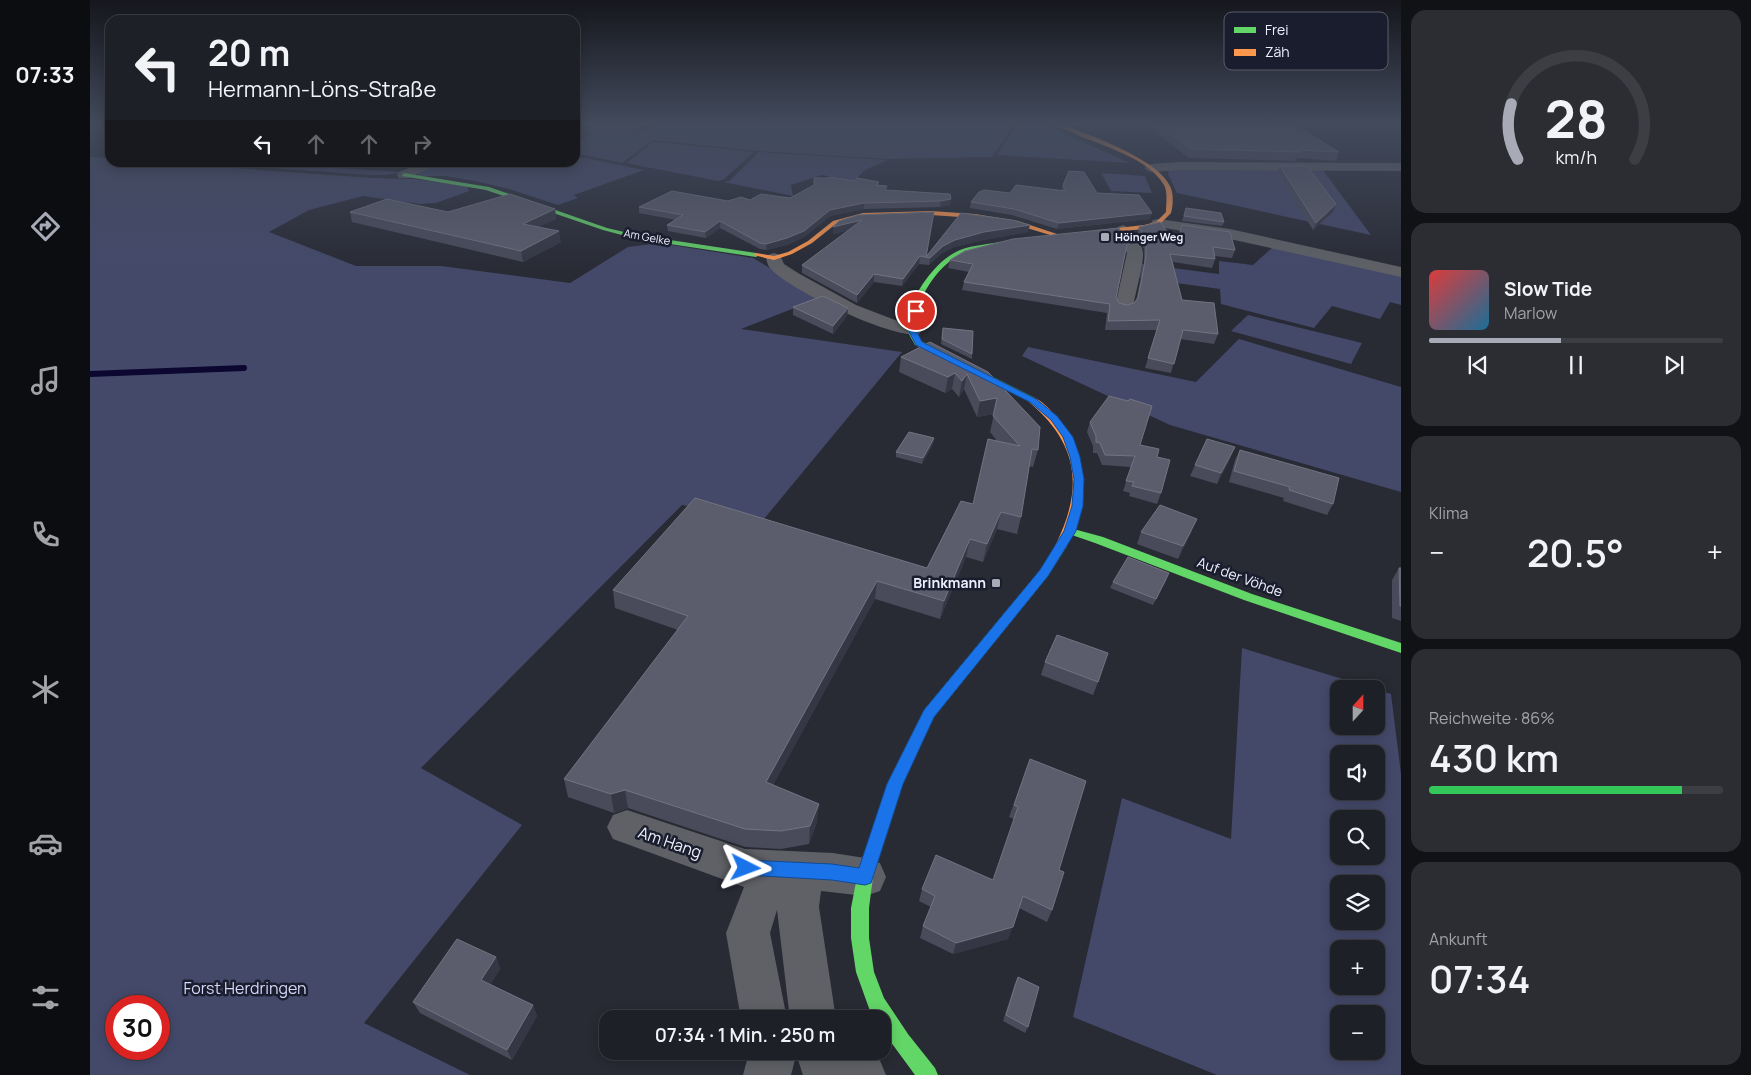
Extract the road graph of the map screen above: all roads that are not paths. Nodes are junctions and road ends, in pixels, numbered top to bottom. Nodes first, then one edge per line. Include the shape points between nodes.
1 (1159, 174) edge
2 (404, 175) edge
3 (1158, 223) junction
4 (1123, 230) junction
5 (1060, 236) junction
6 (1032, 239) edge
7 (1014, 242) edge
8 (774, 258) junction
9 (1401, 272) edge
10 (1124, 308) edge
11 (912, 330) junction
12 (1070, 531) junction
13 (1401, 648) edge
14 (627, 827) dead end
15 (802, 870) junction
16 (865, 877) junction
17 (817, 1009) edge
18 (762, 1010) edge
19 (771, 1060) edge
20 (822, 1060) edge
21 (854, 1060) edge
22 (767, 1075) edge
23 (827, 1075) edge
24 (862, 1075) edge
25 (928, 1075) edge

1 - 3 street via 1168,185 1169,212
2 - 8 street, Am Gelke via 487,188 606,229 637,236
3 - 4 street
3 - 9 street via 1230,234
4 - 5 street
4 - 10 street via 1135,253
5 - 6 street
5 - 8 street via 990,217 912,213 860,216 836,221 814,240
7 - 11 street via 956,254 943,262 928,282
8 - 11 street via 777,266 792,277 850,309
11 - 12 street via 918,343 1033,400 1054,418 1068,437 1079,479 1077,506
12 - 13 street, Auf der Vöhde via 1248,597
12 - 16 street via 1044,573 929,714 895,784
14 - 15 street, Am Hang via 746,868
15 - 16 street, Am Hang
15 - 17 street via 798,907
15 - 18 street via 762,894 748,933
16 - 25 street via 860,908 865,972 877,1004
19 - 22 street
20 - 23 street
21 - 24 street

